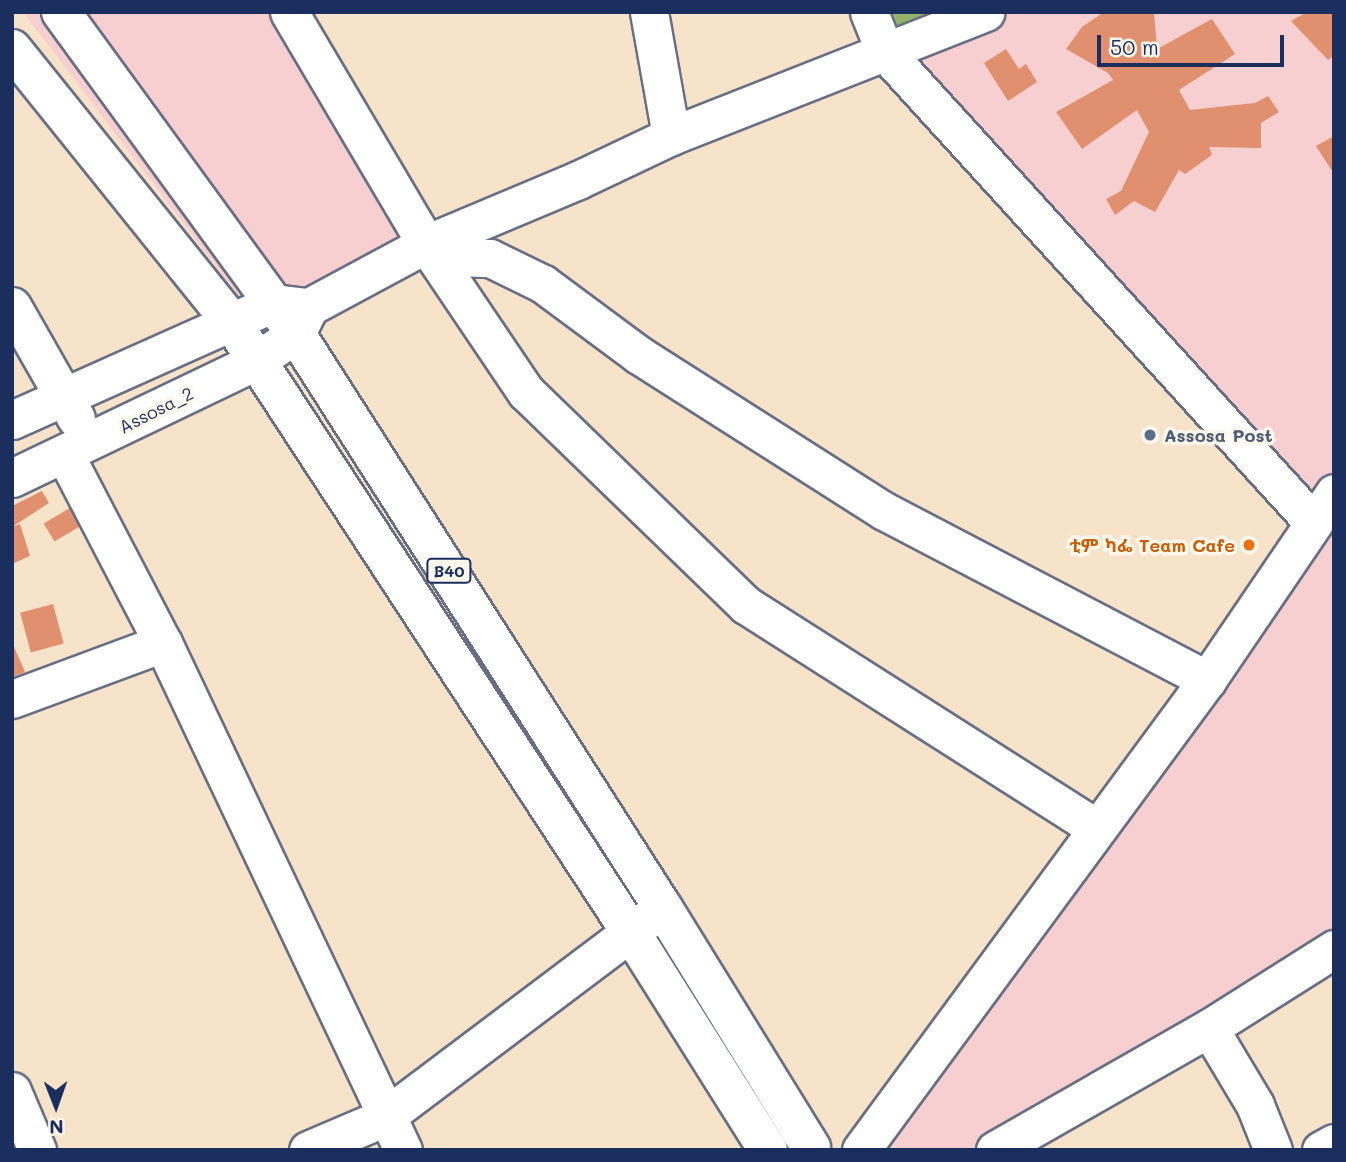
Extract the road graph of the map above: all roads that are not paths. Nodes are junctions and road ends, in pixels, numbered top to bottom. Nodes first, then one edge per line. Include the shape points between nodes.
1 (289, 12) edge
2 (649, 12) edge
3 (869, 12) edge
4 (985, 12) edge
5 (70, 14) edge
6 (12, 49) edge
7 (885, 52) junction
8 (671, 136) junction
9 (434, 255) junction
10 (12, 306) edge
11 (293, 315) junction
12 (233, 324) junction
13 (256, 361) junction
14 (65, 397) junction
15 (12, 420) edge
16 (78, 449) junction
17 (12, 478) edge
18 (1323, 507) edge
19 (163, 643) junction
20 (1207, 680) junction
21 (12, 699) edge
22 (1097, 829) junction
23 (663, 908) junction
24 (630, 930) junction
25 (1334, 949) edge
26 (1209, 1028) junction
27 (12, 1091) edge
28 (385, 1117) junction
29 (1051, 1135) edge
30 (1334, 1143) edge
31 (809, 1149) edge
32 (37, 1150) edge
33 (308, 1150) edge
34 (402, 1150) edge
35 (768, 1150) edge
36 (861, 1150) edge
37 (995, 1150) edge
38 (1273, 1150) edge
39 (1321, 1150) edge

1 - 9 street
2 - 8 street
3 - 7 street
4 - 7 street
5 - 11 highway, B40
6 - 12 highway, B40
7 - 8 street
7 - 18 street
8 - 9 street
9 - 11 street
9 - 20 street via 490,258 543,284 639,355 884,511
9 - 22 street via 526,392 746,605
10 - 14 street
11 - 12 street
11 - 13 street, Assosa_2
11 - 23 highway, B40
12 - 13 highway, B40
12 - 14 street
13 - 16 street, Assosa_2
13 - 24 highway, B40
14 - 15 street
14 - 16 street
16 - 17 street, Assosa_2
16 - 19 street
18 - 20 street
19 - 21 street
19 - 28 street
20 - 22 street
22 - 36 street
23 - 24 street
23 - 31 highway, B40
24 - 28 street
24 - 35 highway, B40
25 - 26 street
26 - 29 street
26 - 38 street via 1255,1105
27 - 32 street
28 - 33 street
28 - 34 street
29 - 37 street
30 - 39 street

